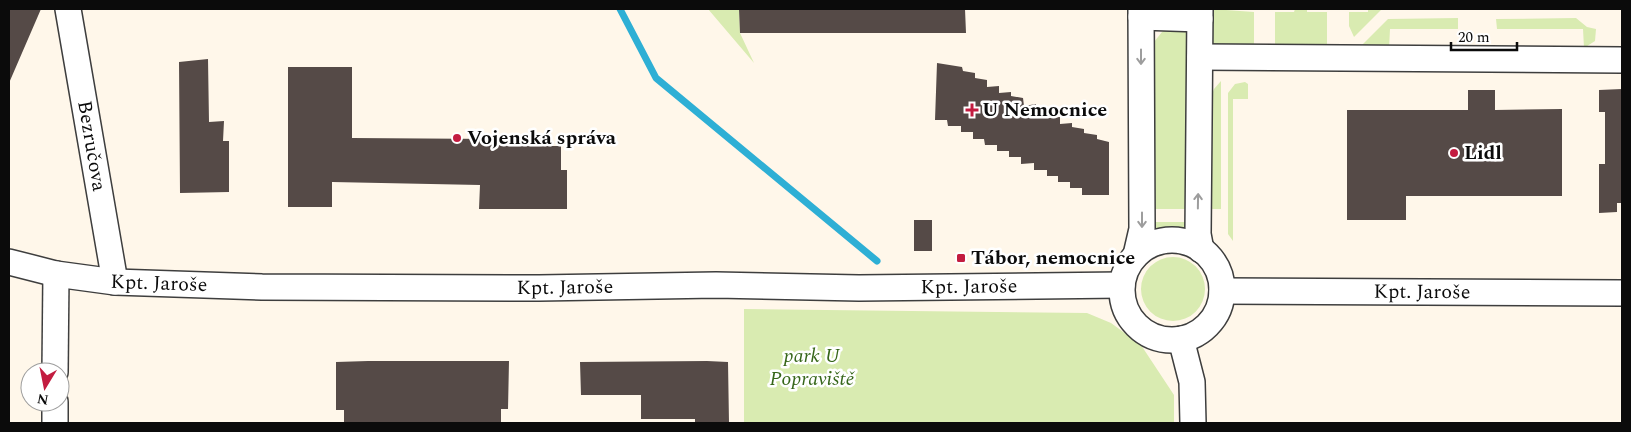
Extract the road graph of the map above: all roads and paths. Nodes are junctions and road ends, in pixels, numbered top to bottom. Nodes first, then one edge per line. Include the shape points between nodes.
1 (68, 9) edge
2 (1141, 13) edge
3 (1200, 14) edge
4 (1200, 57) junction
5 (1622, 60) edge
6 (1201, 250) junction
7 (1136, 255) junction
8 (9, 262) edge
9 (56, 274) junction
10 (115, 282) junction
11 (1122, 285) junction
12 (1222, 291) junction
13 (1622, 293) edge
14 (1181, 339) junction
15 (55, 362) edge
16 (1193, 423) edge

1 - 10 street, Bezručova
2 - 3 street
2 -> 7 street via 1142,229
3 - 4 street
4 - 5 street
6 -> 4 street via 1198,234
6 - 7 street via 1175,240 1161,241
6 - 12 street via 1212,261
7 - 11 street via 1124,274
8 - 9 street, Kpt. Jaroše
9 - 10 street, Kpt. Jaroše
9 - 15 street
10 - 11 street, Kpt. Jaroše via 262,287 548,288
11 - 14 street via 1128,315 1138,327 1151,336
12 - 13 street, Kpt. Jaroše
12 - 14 street via 1219,308 1210,322 1197,333
14 - 16 street via 1192,382

